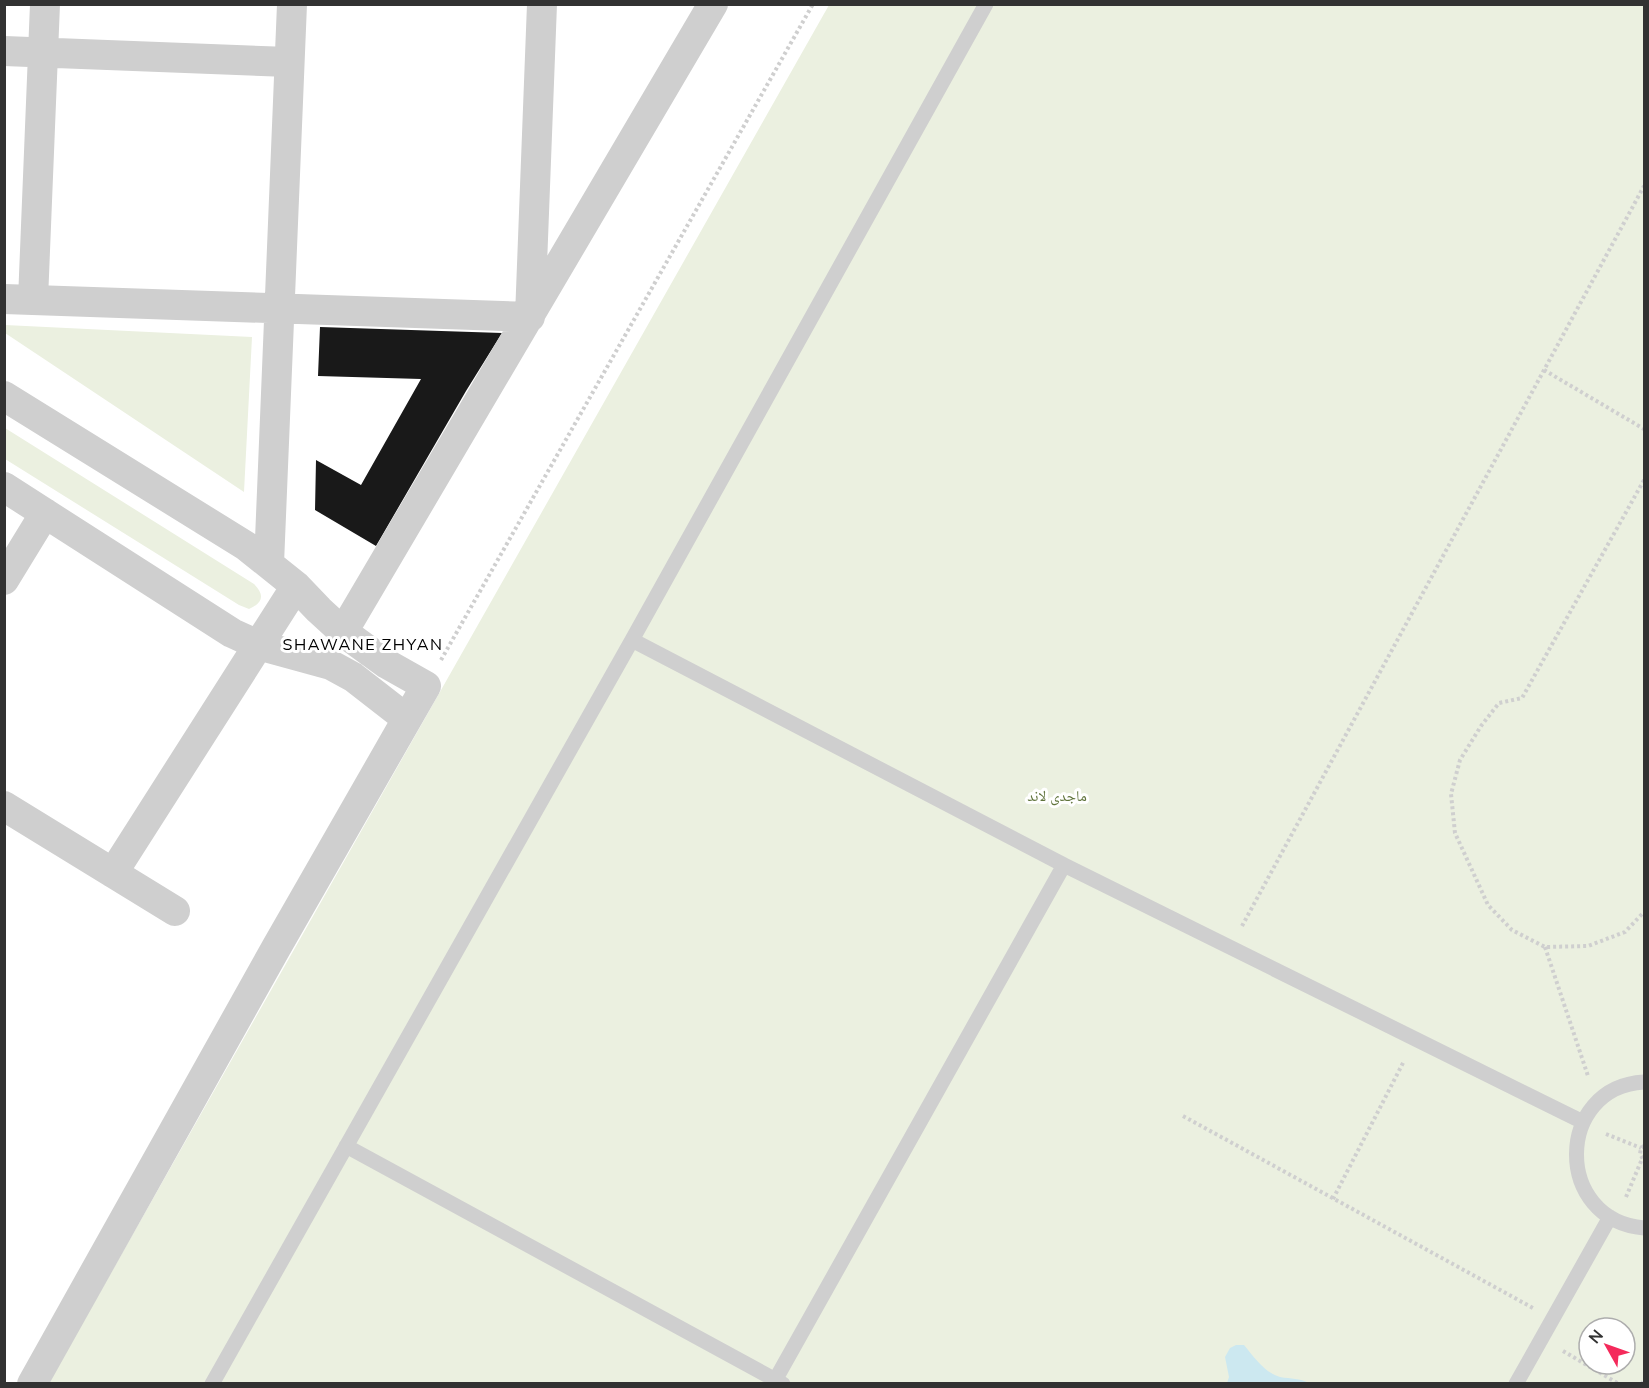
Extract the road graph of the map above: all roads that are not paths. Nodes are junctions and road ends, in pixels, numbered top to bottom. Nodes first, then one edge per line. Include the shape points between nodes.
1 (45, 4) edge
2 (292, 4) edge
3 (542, 4) edge
4 (713, 4) edge
5 (986, 4) edge
6 (4, 51) edge
7 (43, 53) junction
8 (289, 62) junction
9 (19, 299) edge
10 (280, 309) junction
11 (530, 317) junction
12 (4, 396) edge
13 (4, 487) edge
14 (45, 513) junction
15 (269, 564) junction
16 (4, 580) edge
17 (296, 586) junction
18 (344, 632) junction
19 (632, 640) junction
20 (258, 645) junction
21 (407, 719) junction
22 (4, 806) edge
23 (1064, 865) junction
24 (113, 873) junction
25 (175, 911) dead end
26 (1644, 1082) edge
27 (1583, 1122) junction
28 (346, 1146) junction
29 (1610, 1217) junction
30 (1644, 1228) edge
31 (777, 1382) edge
32 (32, 1383) edge
33 (213, 1383) edge
34 (1516, 1383) edge

1 - 7 street
2 - 8 street
3 - 11 street
4 - 11 street
5 - 19 lane
6 - 7 street
7 - 8 street
7 - 9 street
8 - 10 street
9 - 10 street
10 - 11 street
10 - 15 street
11 - 18 street
12 - 15 street via 221,530
13 - 14 street
14 - 16 street
14 - 20 street via 232,633
15 - 17 street
17 - 18 street
17 - 20 street
18 - 21 street via 387,664 426,686
19 - 23 lane
19 - 28 lane
20 - 21 street via 330,665 360,682
20 - 24 street
21 - 32 street
22 - 24 street
23 - 27 lane
23 - 31 lane
24 - 25 street
26 - 27 lane via 1612,1091
27 - 29 lane via 1577,1139 1578,1174 1596,1206
28 - 31 lane
28 - 33 lane
29 - 30 lane
29 - 34 lane

